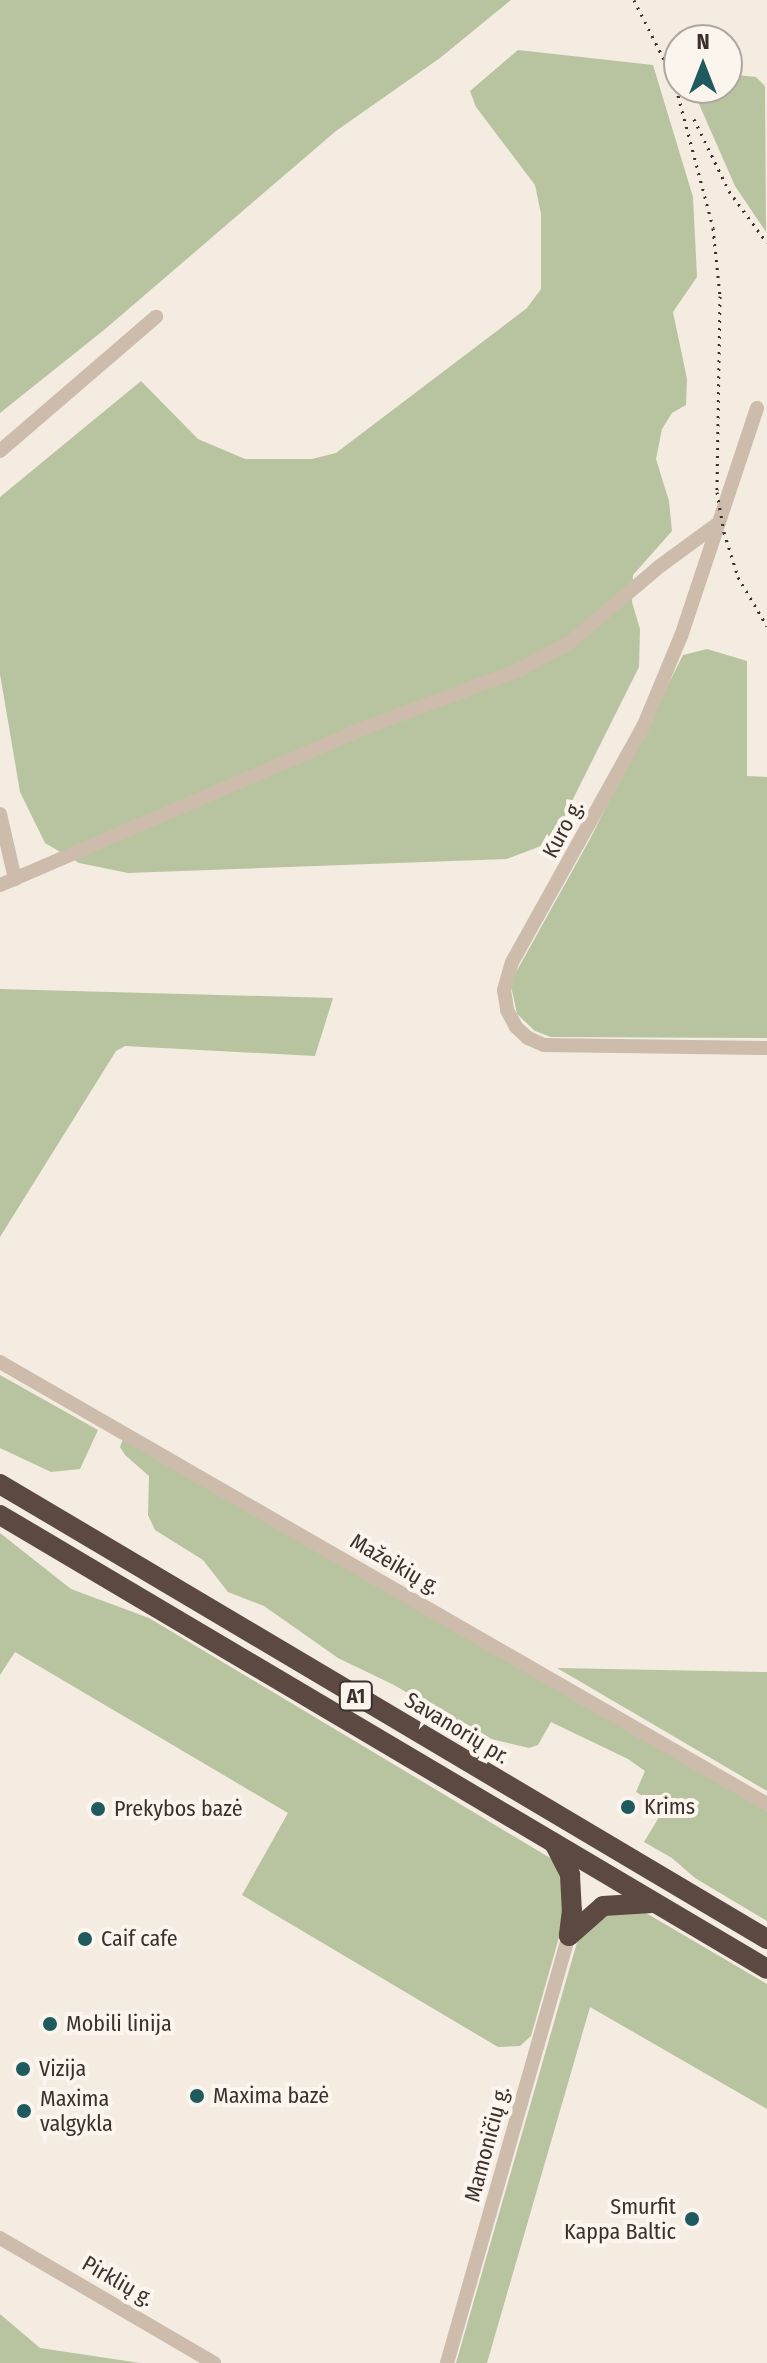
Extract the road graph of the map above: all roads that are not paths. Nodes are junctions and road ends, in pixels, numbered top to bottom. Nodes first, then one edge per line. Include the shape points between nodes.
1 (156, 317) dead end
2 (757, 408) dead end
3 (0, 451) edge
4 (716, 525) junction
5 (0, 814) edge
6 (15, 879) junction
7 (0, 885) edge
8 (767, 1048) edge
9 (0, 1362) edge
10 (0, 1484) edge
11 (0, 1515) edge
12 (767, 1804) edge
13 (554, 1843) junction
14 (656, 1903) junction
15 (569, 1936) junction
16 (767, 1939) edge
17 (767, 1969) edge
18 (0, 2238) edge
19 (214, 2363) edge
20 (447, 2363) edge

1 - 3 street
2 - 4 street, Kuro g.
4 - 6 street via 569,643 517,671 367,727
4 - 8 street, Kuro g. via 681,636 644,725 512,962 504,990 516,1027 544,1045
5 - 6 street
6 - 7 street
9 - 12 street, Mažeikių g.
10 - 16 highway, Savanorių pr. / A1
11 - 13 highway, A1
13 - 14 highway, A1
13 - 15 highway via 570,1875
14 - 15 highway via 603,1906
14 - 17 highway, A1
15 - 20 street, Mamoničių g.
18 - 19 street, Pirklių g.

